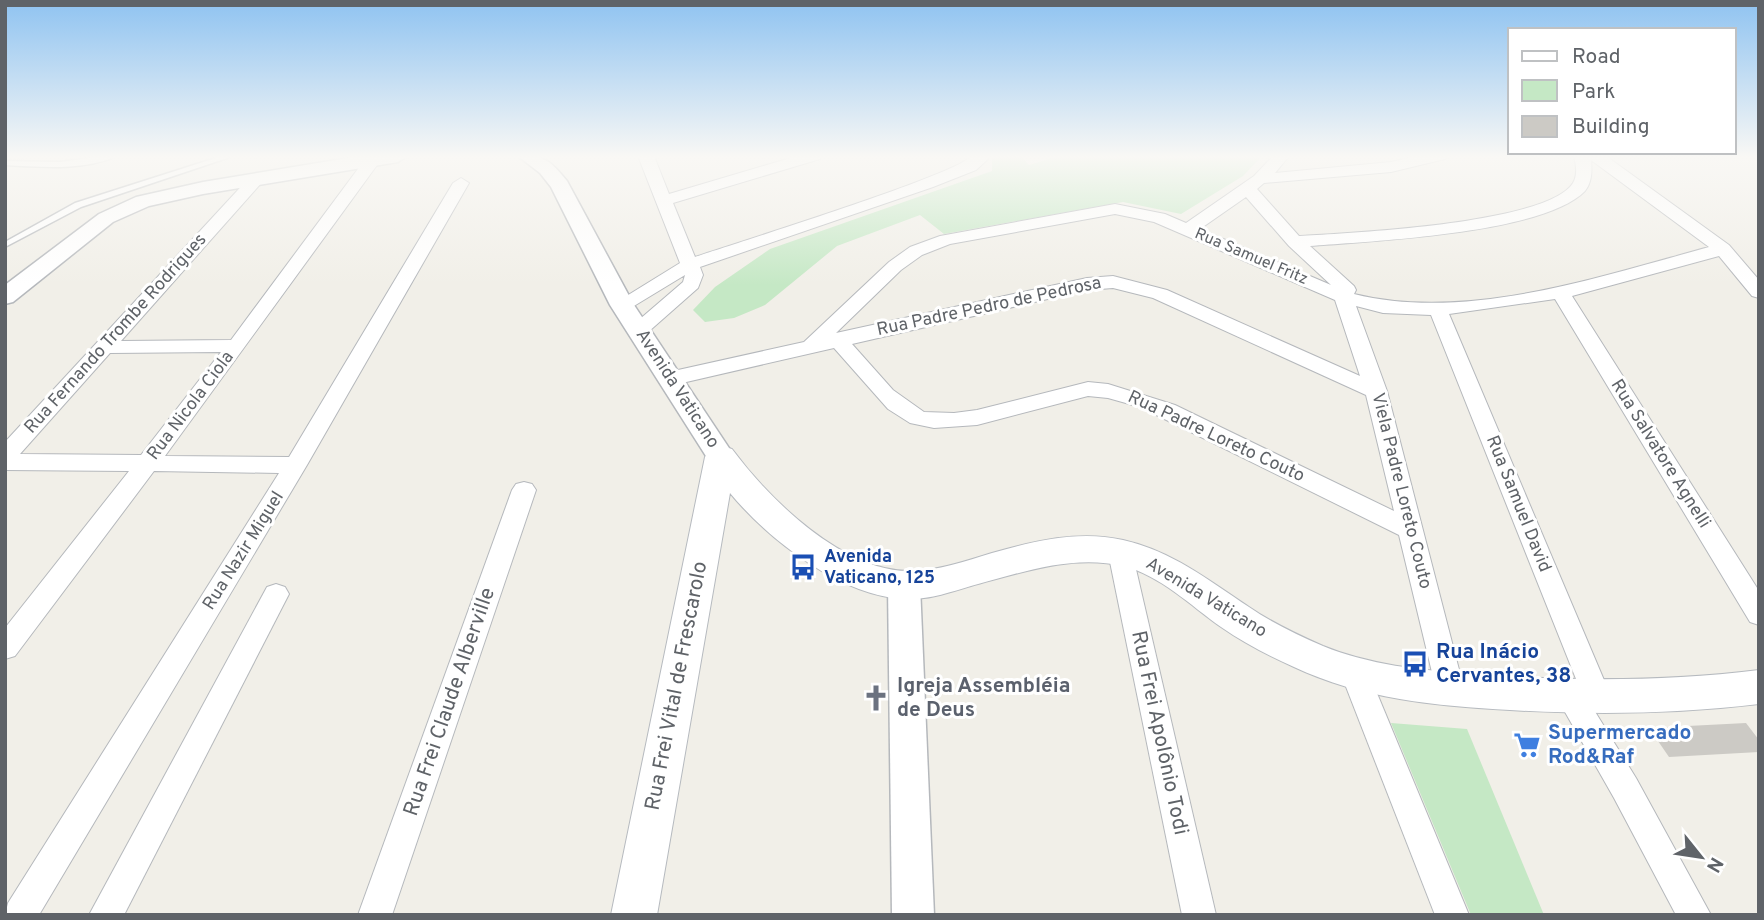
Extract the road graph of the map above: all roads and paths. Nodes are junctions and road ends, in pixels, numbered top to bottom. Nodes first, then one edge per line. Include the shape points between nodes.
1 (97, 199) edge
2 (158, 199) edge
3 (240, 199) edge
4 (344, 199) edge
5 (452, 199) edge
6 (567, 199) edge
7 (669, 199) edge
8 (883, 199) edge
9 (1231, 199) edge
10 (1264, 199) edge
11 (1564, 199) edge
12 (1654, 199) edge
13 (665, 200) joint
14 (1188, 230) junction
15 (1295, 242) junction
16 (5, 245) edge
17 (1723, 249) junction
18 (691, 264) junction
19 (1759, 292) edge
20 (1561, 293) junction
21 (1343, 296) junction
22 (5, 297) edge
23 (1368, 304) junction
24 (622, 305) junction
25 (1438, 310) junction
26 (640, 329) junction
27 (837, 339) junction
28 (813, 344) junction
29 (236, 346) junction
30 (104, 347) junction
31 (669, 379) junction
32 (1376, 391) junction
33 (5, 456) edge
34 (721, 457) junction
35 (5, 462) edge
36 (148, 464) junction
37 (296, 465) junction
38 (524, 490) dead end
39 (1411, 530) junction
40 (1120, 552) junction
41 (904, 585) junction
42 (276, 594) dead end
43 (1759, 614) edge
44 (5, 648) edge
45 (1355, 674) junction
46 (1450, 689) junction
47 (1757, 689) edge
48 (1585, 698) junction
49 (20, 915) edge
50 (106, 915) edge
51 (375, 915) edge
52 (634, 915) edge
53 (913, 915) edge
54 (1199, 915) edge
55 (1452, 915) edge
56 (1694, 915) edge

1 - 16 lane
2 - 22 street via 125,209 82,235
3 - 30 street, Rua Fernando Trombe Rodrigues
4 - 29 street, Rua Nicola Ciola
5 - 37 street, Rua Nazir Miguel
6 - 24 street, Avenida Vaticano
7 - 13 street
8 - 18 street
9 - 14 street
10 - 15 street
11 - 15 street via 1485,222
12 - 17 street
13 - 18 street
14 - 21 street, Rua Samuel Fritz
14 - 28 street, Rua Samuel Fritz via 1159,218 1115,209 946,240 916,251 895,266
15 - 23 street via 1342,287
17 - 19 street
17 - 20 street, Rua Samuel Fritz
18 - 24 street
18 - 26 street via 691,284
20 - 25 street, Rua Samuel Fritz
20 - 43 street, Rua Salvatore Agnelli
21 - 23 street, Rua Samuel Fritz
21 - 32 street, Viela Padre Loreto Couto
23 - 25 street, Rua Samuel Fritz
24 - 26 street, Avenida Vaticano
25 - 48 street, Rua Samuel David
26 - 31 street, Avenida Vaticano
27 - 28 street, Rua Padre Pedro de Pedrosa
27 - 32 street, Rua Padre Pedro de Pedrosa via 1114,282 1160,294
27 - 39 street, Rua Padre Loreto Couto via 893,401 916,418 949,422 1087,389 1119,392 1163,408
28 - 31 street, Rua Padre Pedro de Pedrosa
29 - 30 street
29 - 36 street, Rua Nicola Ciola
30 - 33 street, Rua Fernando Trombe Rodrigues
31 - 34 street, Avenida Vaticano
32 - 39 street, Viela Padre Loreto Couto
34 - 41 main road, Avenida Vaticano via 738,482 805,546 844,568
34 - 52 main road, Rua Frei Vital de Frescarolo
35 - 36 street
36 - 37 street
36 - 44 street, Rua Nicola Ciola
37 - 49 street, Rua Nazir Miguel
38 - 51 street, Rua Frei Claude Alberville
39 - 46 street, Viela Padre Loreto Couto
40 - 41 main road, Avenida Vaticano via 1077,550 1021,557 921,585
40 - 45 main road, Avenida Vaticano via 1164,569 1252,628
40 - 54 street, Rua Frei Apolônio Todi
41 - 53 street
42 - 50 street
45 - 46 main road, Avenida Vaticano
45 - 55 street
46 - 48 main road, Avenida Vaticano
47 - 48 main road, Avenida Vaticano
48 - 56 street, Rua Samuel David via 1625,788

